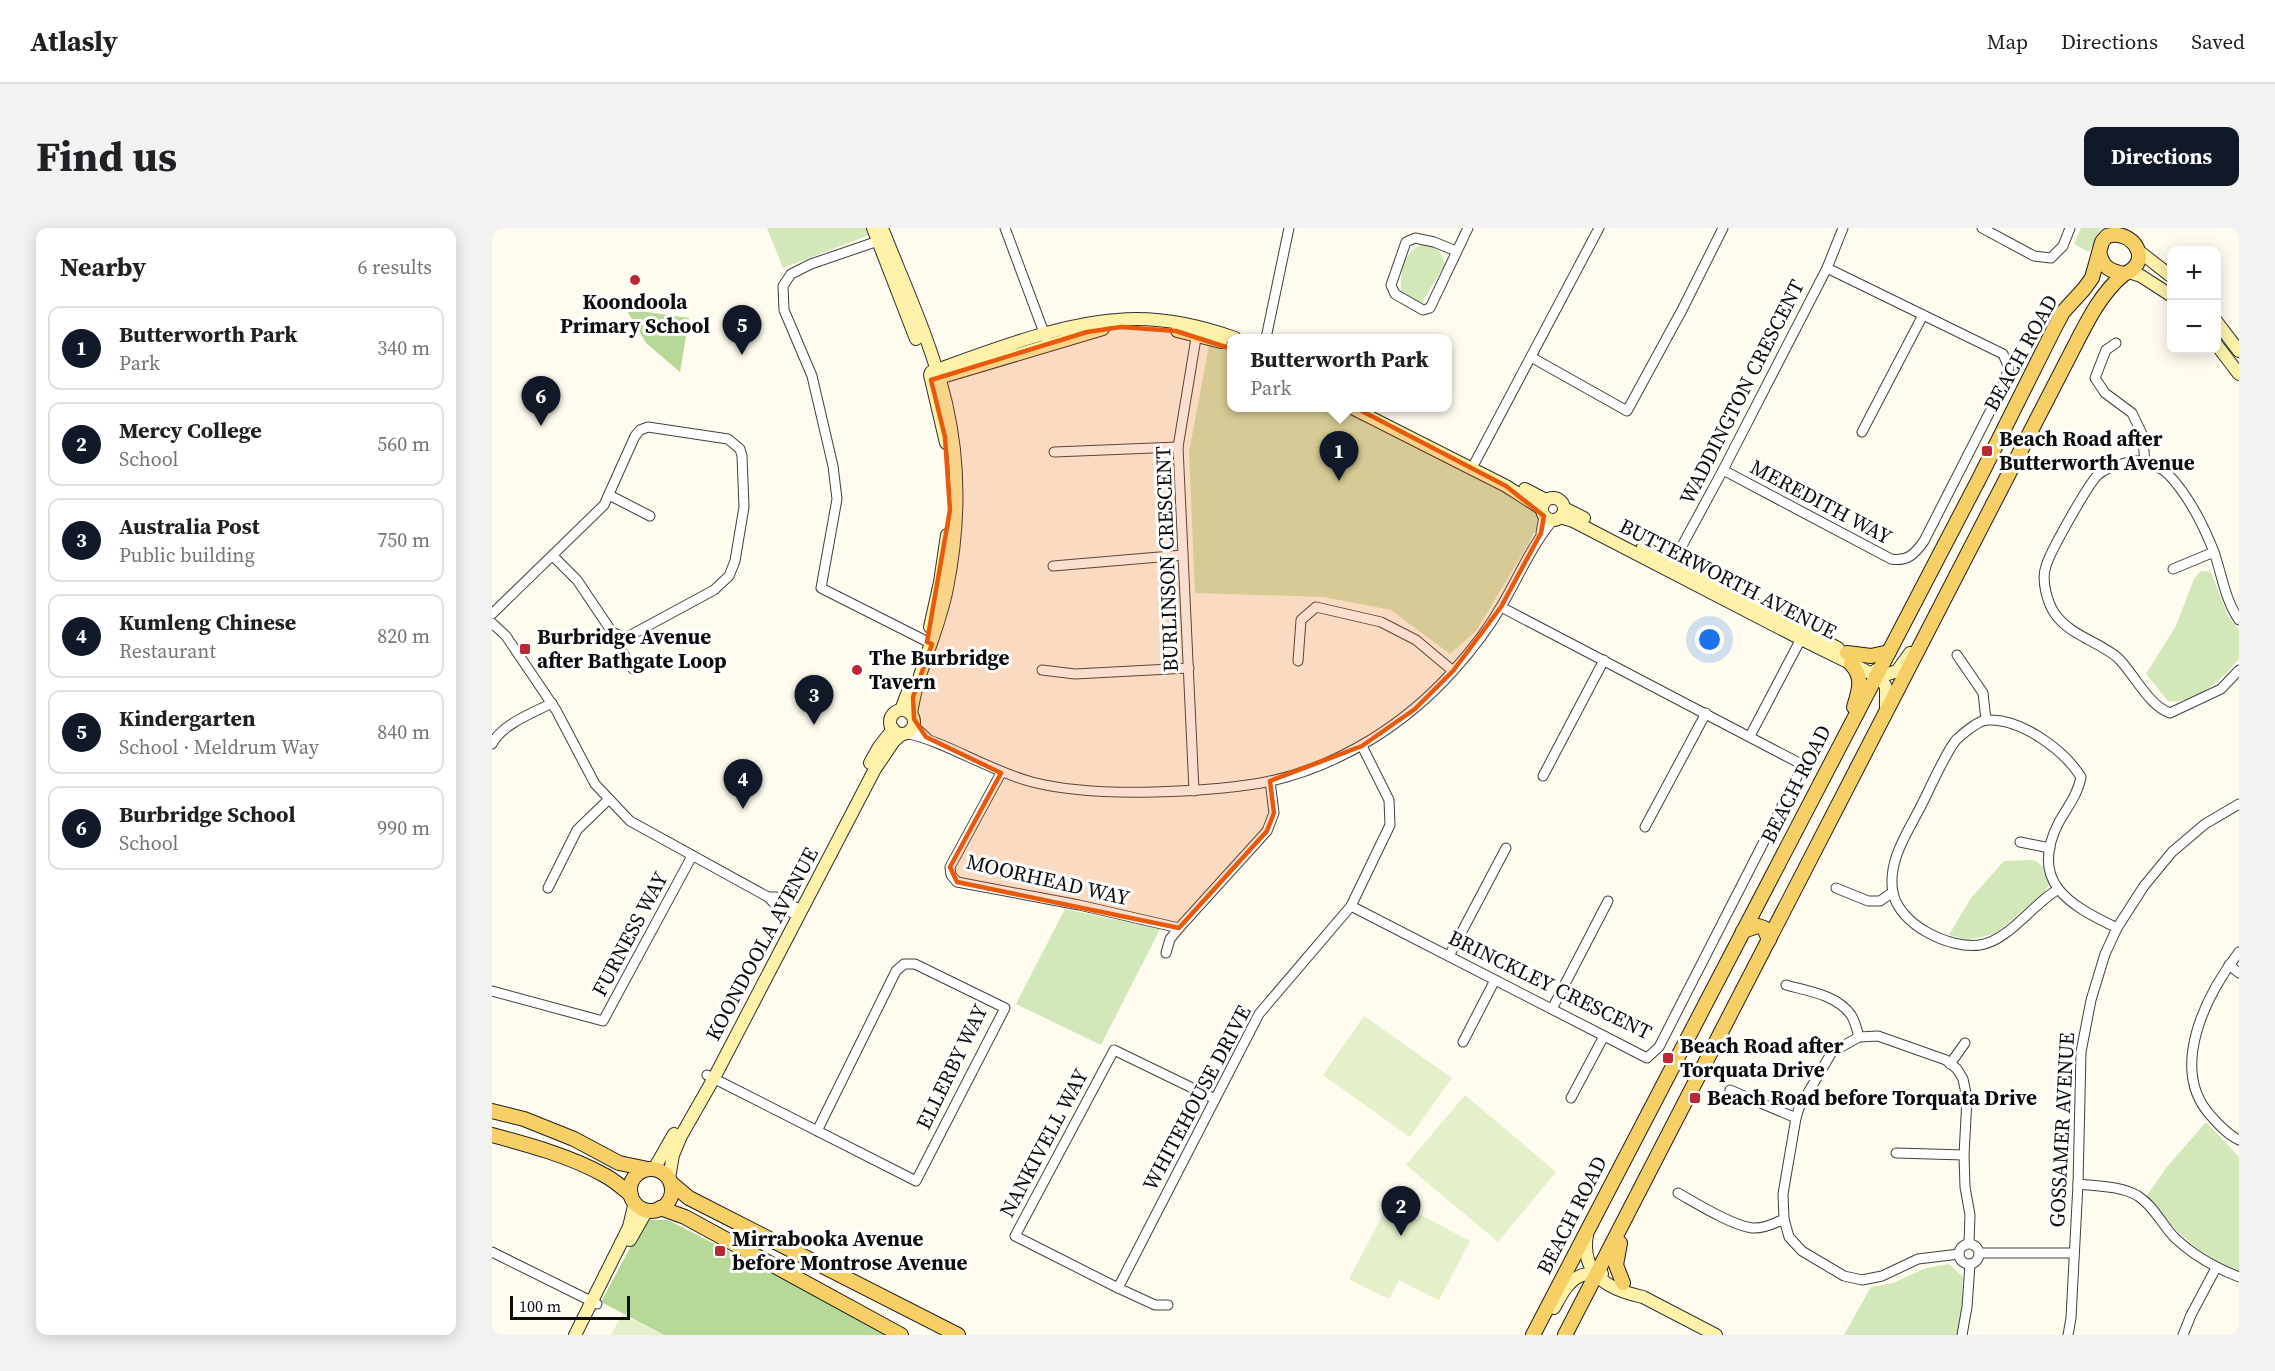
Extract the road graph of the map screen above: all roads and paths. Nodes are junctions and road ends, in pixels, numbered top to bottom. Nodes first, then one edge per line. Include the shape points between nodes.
1 (873, 228) edge
2 (1289, 228) edge
3 (1468, 228) edge
4 (1599, 228) edge
5 (1723, 228) edge
6 (1843, 228) edge
7 (1982, 228) edge
8 (2070, 228) edge
9 (1009, 229) edge
10 (2114, 231) edge
11 (882, 236) edge
12 (2140, 243) junction
13 (1456, 251) junction
14 (2100, 255) junction
15 (1827, 268) junction
16 (2167, 272) edge
17 (2126, 273) junction
18 (2167, 293) edge
19 (1923, 315) junction
20 (2221, 326) edge
21 (1197, 331) junction
22 (1267, 334) edge
23 (1227, 337) edge
24 (1046, 339) junction
25 (1227, 343) edge
26 (2116, 343) dead end
27 (2221, 349) edge
28 (2239, 351) edge
29 (1531, 357) junction
30 (2239, 374) edge
31 (934, 375) junction
32 (1361, 412) edge
33 (1381, 412) edge
34 (1862, 432) dead end
35 (1178, 447) junction
36 (1054, 453) dead end
37 (2145, 461) junction
38 (1474, 465) junction
39 (1723, 470) junction
40 (609, 495) junction
41 (1552, 512) junction
42 (650, 516) dead end
43 (2214, 552) junction
44 (1183, 555) junction
45 (553, 556) junction
46 (1053, 566) dead end
47 (1671, 566) junction
48 (2173, 569) dead end
49 (1501, 607) junction
50 (492, 614) edge
51 (2239, 620) edge
52 (492, 623) edge
53 (1931, 626) junction
54 (620, 636) junction
55 (1803, 636) junction
56 (930, 643) junction
57 (1889, 652) junction
58 (1957, 655) dead end
59 (1849, 658) junction
60 (1604, 660) junction
61 (1298, 661) dead end
62 (1189, 668) junction
63 (633, 669) dead end
64 (1042, 670) dead end
65 (2239, 670) edge
66 (1453, 671) junction
67 (1878, 672) junction
68 (552, 703) junction
69 (1706, 713) junction
70 (1885, 714) junction
71 (1986, 720) junction
72 (904, 724) junction
73 (1850, 726) junction
74 (1750, 736) junction
75 (492, 744) edge
76 (1362, 746) junction
77 (1001, 773) junction
78 (1543, 776) dead end
79 (1270, 781) junction
80 (1194, 790) junction
81 (609, 799) junction
82 (2239, 804) edge
83 (1645, 827) dead end
84 (2020, 842) dead end
85 (1506, 848) dead end
86 (2050, 848) junction
87 (692, 856) junction
88 (548, 888) dead end
89 (1836, 888) dead end
90 (2057, 890) junction
91 (1893, 892) junction
92 (1608, 901) dead end
93 (1351, 906) junction
94 (797, 912) junction
95 (1179, 928) junction
96 (2117, 928) junction
97 (1743, 931) junction
98 (1769, 940) junction
99 (2239, 952) edge
100 (1166, 953) dead end
101 (1449, 956) junction
102 (2229, 965) junction
103 (2239, 974) edge
104 (1495, 980) junction
105 (1786, 985) dead end
106 (492, 991) edge
107 (1552, 1009) junction
108 (1604, 1036) junction
109 (1859, 1037) junction
110 (1462, 1042) dead end
111 (1965, 1043) dead end
112 (1950, 1064) junction
113 (710, 1077) junction
114 (1730, 1090) dead end
115 (1571, 1098) dead end
116 (1215, 1099) junction
117 (492, 1111) edge
118 (1796, 1118) junction
119 (817, 1131) junction
120 (492, 1135) edge
121 (2239, 1140) edge
122 (1896, 1153) dead end
123 (1964, 1155) junction
124 (651, 1169) junction
125 (670, 1181) junction
126 (2078, 1184) junction
127 (1678, 1193) dead end
128 (633, 1198) junction
129 (1635, 1201) junction
130 (654, 1209) junction
131 (1784, 1219) junction
132 (1588, 1230) junction
133 (1969, 1243) junction
134 (492, 1251) edge
135 (1980, 1253) junction
136 (2073, 1253) junction
137 (1959, 1254) junction
138 (1970, 1264) junction
139 (2216, 1268) junction
140 (1597, 1275) junction
141 (2239, 1277) edge
142 (1623, 1283) junction
143 (1118, 1288) junction
144 (1643, 1297) junction
145 (594, 1302) junction
146 (1168, 1305) dead end
147 (575, 1335) edge
148 (583, 1335) edge
149 (901, 1335) edge
150 (958, 1335) edge
151 (1533, 1335) edge
152 (1539, 1335) edge
153 (1565, 1335) edge
154 (1716, 1335) edge
155 (1962, 1335) edge
156 (2068, 1335) edge
157 (2183, 1335) edge

1 - 11 street, KOONDOOLA AVENUE
2 - 22 street
3 - 13 street
4 - 29 street
5 - 29 street via 1627,411
6 - 15 street, WADDINGTON CRESCENT
7 - 8 street via 2034,256 2051,258 2063,246
9 - 24 street
10 - 12 main road
10 - 14 main road via 2102,242
11 - 31 street, KOONDOOLA AVENUE
11 - 56 street via 791,274 783,286 784,310 812,376 833,466 837,499 821,588
12 - 16 street
12 - 17 main road via 2138,261
13 - 13 street via 1430,308 1423,310 1395,294 1391,285 1407,243 1415,238
14 - 17 main road via 2107,268
14 - 57 main road, BEACH ROAD via 2092,278 2063,312
15 - 19 street, MEREDITH WAY
15 - 39 street, WADDINGTON CRESCENT
17 - 18 street via 2141,276
17 - 53 main road, BEACH ROAD via 2097,305
19 - 34 street
19 - 39 street, MEREDITH WAY via 2003,354 2009,368 1924,541 1911,556 1891,559
20 - 28 street
21 - 23 street
21 - 24 street via 1121,327
21 - 25 street
21 - 35 street, BURLINSON CRESCENT
24 - 31 street
26 - 37 street via 2106,350 2095,378 2105,393 2132,414 2142,434
27 - 30 street
29 - 38 street
31 - 56 street, KOONDOOLA AVENUE via 945,437 950,510
32 - 38 street, BUTTERWORTH AVENUE
33 - 38 street, BUTTERWORTH AVENUE
35 - 36 street
35 - 44 street, BURLINSON CRESCENT
37 - 43 street via 2167,472 2193,505
37 - 65 street via 2114,465 2098,475 2083,497 2045,567 2045,589 2055,614 2074,633 2107,648 2160,709 2170,713 2221,689
38 - 41 street, BUTTERWORTH AVENUE
39 - 47 street, WADDINGTON CRESCENT
40 - 42 street
40 - 45 street via 604,505
40 - 54 street via 635,436 648,427 728,439 740,449 744,507 729,576 714,590 629,636
41 - 47 street, BUTTERWORTH AVENUE
41 - 49 street
43 - 48 street
43 - 51 street via 2232,610
44 - 46 street
44 - 62 street, BURLINSON CRESCENT
45 - 50 street
45 - 54 street via 577,580 612,632
47 - 55 street, BUTTERWORTH AVENUE
49 - 60 street, BRINCKLEY CRESCENT
49 - 66 street
52 - 68 street via 506,636
53 - 67 street via 1897,671
53 - 70 main road, BEACH ROAD
54 - 63 street via 619,646
55 - 59 street, BUTTERWORTH AVENUE
55 - 74 street
56 - 72 street, KOONDOOLA AVENUE
57 - 59 main road
57 - 67 main road, BEACH ROAD
58 - 71 street via 1983,693
59 - 67 street, BUTTERWORTH AVENUE via 1868,672
59 - 73 main road via 1860,676
60 - 69 street, BRINCKLEY CRESCENT
60 - 78 street
61 - 66 street via 1301,620 1316,607 1381,622 1416,640
62 - 64 street via 1075,674
62 - 80 street, BURLINSON CRESCENT
66 - 76 street via 1415,709
67 - 70 street via 1886,687
67 - 73 main road, BEACH ROAD
68 - 75 street via 514,723 496,736
68 - 81 street via 595,784
69 - 74 street, BRINCKLEY CRESCENT
69 - 83 street
70 - 98 main road, BEACH ROAD
71 - 86 street via 2015,725 2042,737 2081,777
71 - 91 street via 1955,741 1897,853
72 - 77 street
72 - 94 street, KOONDOOLA AVENUE via 879,747
73 - 97 main road, BEACH ROAD
74 - 108 street, BRINCKLEY CRESCENT via 1803,765 1659,1047 1647,1058
76 - 79 street
76 - 93 street, WHITEHOUSE DRIVE via 1389,800 1390,825
77 - 80 street via 1035,783 1092,791
77 - 95 street, MOORHEAD WAY via 950,867 957,882
79 - 80 street
79 - 95 street via 1274,813 1267,831
81 - 87 street via 630,821
81 - 88 street via 577,830
82 - 96 street, GOSSAMER AVENUE via 2205,824 2172,852
84 - 86 street
85 - 101 street
86 - 90 street via 2049,868
87 - 94 street via 768,897 776,897
87 - 106 street, FURNESS WAY via 603,1022
89 - 91 street via 1868,901 1880,901
90 - 91 street via 1998,938 1981,945 1956,944 1931,936 1900,912
90 - 96 street via 2085,913
92 - 107 street
93 - 101 street, BRINCKLEY CRESCENT
93 - 116 street, WHITEHOUSE DRIVE via 1259,1014
94 - 113 street, KOONDOOLA AVENUE
95 - 100 street
96 - 126 street, GOSSAMER AVENUE via 2091,1000 2081,1052
97 - 98 main road via 1764,928
97 - 132 main road, BEACH ROAD
98 - 129 main road, BEACH ROAD
99 - 102 street
101 - 104 street, BRINCKLEY CRESCENT
102 - 103 street
102 - 121 street via 2200,1020 2191,1077 2206,1112
104 - 107 street, BRINCKLEY CRESCENT
104 - 110 street
105 - 109 street via 1841,1004 1852,1016
107 - 108 street, BRINCKLEY CRESCENT
108 - 115 street
109 - 112 street via 1878,1036
109 - 118 street via 1832,1052
111 - 112 street
112 - 123 street via 1963,1079 1967,1098
113 - 119 street, ELLERBY WAY
113 - 124 street, KOONDOOLA AVENUE
113 - 125 street, KOONDOOLA AVENUE via 676,1145
114 - 118 street
116 - 143 street, WHITEHOUSE DRIVE
116 - 143 street, NANKIVELL WAY via 1113,1050 1015,1236
117 - 124 main road via 554,1131 619,1163
118 - 131 street via 1783,1194
119 - 119 street, ELLERBY WAY via 896,971 904,964 915,964 1005,1008 916,1181
120 - 128 main road via 604,1175
122 - 123 street
123 - 133 street
124 - 125 main road via 665,1174
124 - 128 main road via 636,1176 631,1188
125 - 130 main road via 669,1201
125 - 150 main road via 688,1198
126 - 136 street, GOSSAMER AVENUE
126 - 139 street via 2136,1195 2175,1238
127 - 131 street via 1752,1228
128 - 130 main road
128 - 145 street via 629,1227
129 - 140 main road, BEACH ROAD
129 - 142 main road via 1616,1258
130 - 145 street
130 - 149 main road via 685,1217
131 - 137 street via 1790,1237 1802,1251 1844,1276 1862,1280 1882,1276 1918,1259
132 - 140 street via 1584,1251
132 - 151 main road, BEACH ROAD
133 - 135 street
133 - 137 street via 1964,1244
134 - 145 street
135 - 136 street
135 - 138 street
136 - 156 street, GOSSAMER AVENUE
137 - 138 street via 1964,1263
138 - 155 street
139 - 141 street
139 - 157 street
140 - 142 street via 1605,1274
140 - 144 street via 1601,1281
140 - 152 street via 1586,1274 1564,1290
140 - 153 main road, BEACH ROAD
142 - 144 street
143 - 146 street, NANKIVELL WAY via 1155,1305
144 - 154 street
145 - 147 street
145 - 148 street

